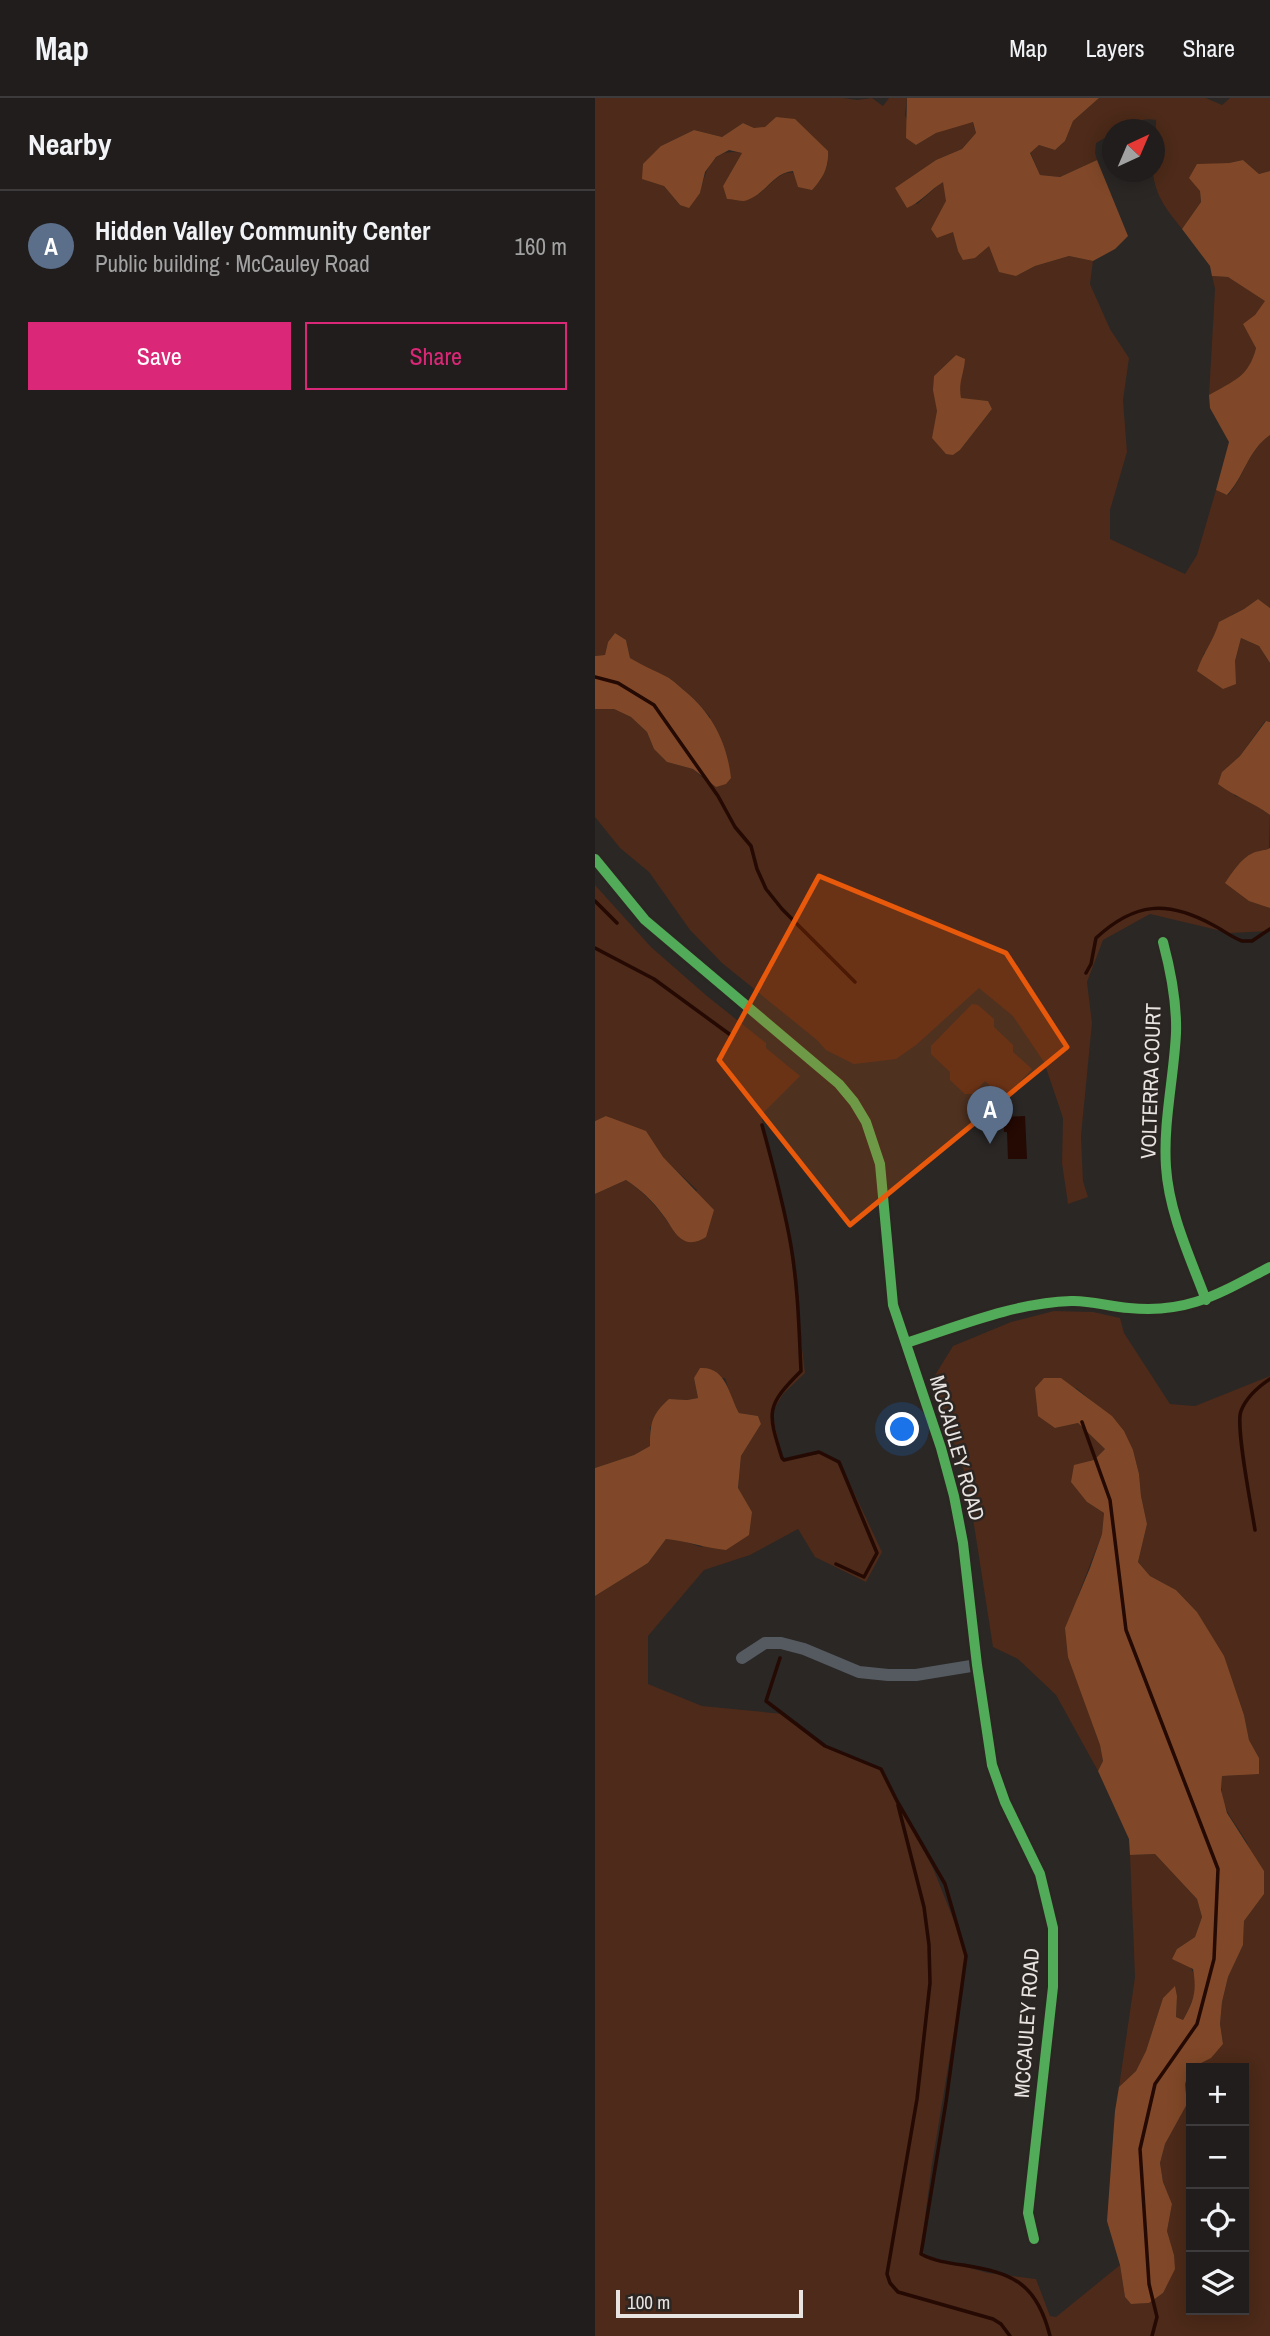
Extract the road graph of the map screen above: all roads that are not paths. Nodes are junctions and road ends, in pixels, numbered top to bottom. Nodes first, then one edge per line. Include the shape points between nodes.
1 (595, 859) edge
2 (1163, 942) dead end
3 (1270, 1267) edge
4 (1206, 1300) junction
5 (906, 1343) junction
6 (742, 1658) dead end
7 (977, 1665) junction
8 (1034, 2239) dead end

1 - 5 street, MCCAULEY ROAD via 645,920 813,1061 854,1102 880,1164 894,1305
2 - 4 street, VOLTERRA COURT via 1173,979 1176,1031 1166,1167 1177,1223
3 - 4 street
4 - 5 street via 1171,1309 1131,1309 1073,1300 1016,1308
5 - 7 street, MCCAULEY ROAD via 954,1496
6 - 7 street via 765,1643 781,1643 859,1672 916,1675
7 - 8 street, MCCAULEY ROAD via 992,1765 1040,1874 1053,1928 1053,1987 1028,2213

